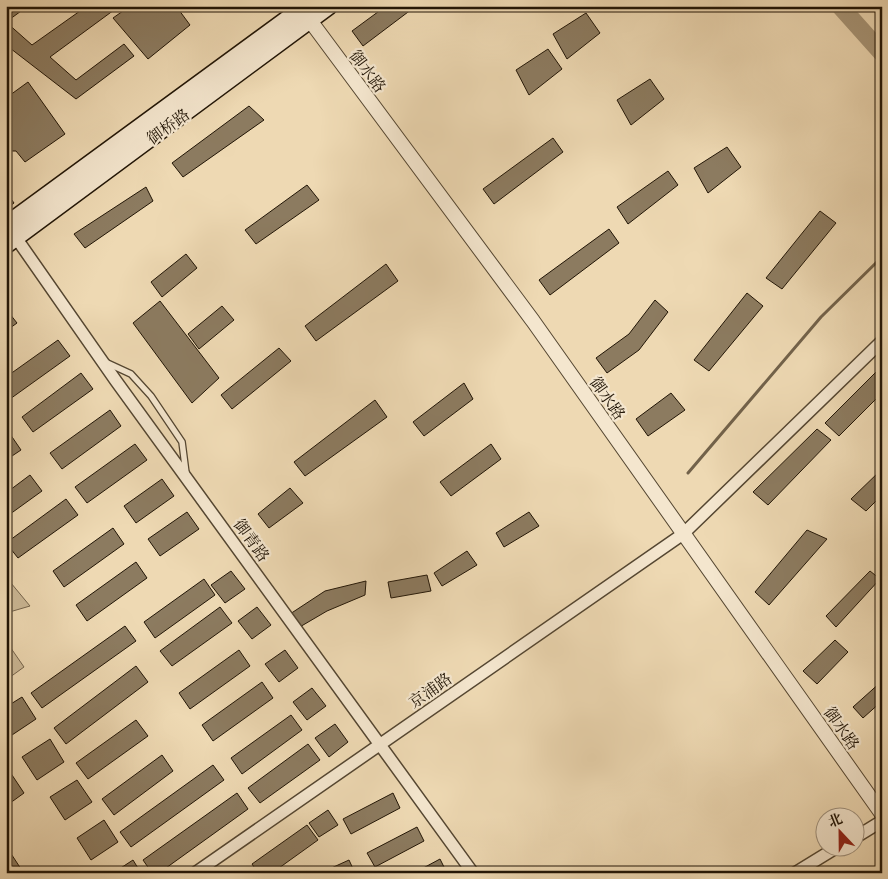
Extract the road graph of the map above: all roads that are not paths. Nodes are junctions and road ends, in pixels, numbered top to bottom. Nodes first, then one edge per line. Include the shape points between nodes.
1 (329, 6) edge
2 (304, 11) edge
3 (8, 231) edge
4 (882, 341) edge
5 (102, 361) junction
6 (186, 478) junction
7 (683, 534) junction
8 (380, 744) junction
9 (882, 814) edge
10 (882, 821) edge
11 (866, 831) edge
12 (823, 856) edge
13 (195, 873) edge
14 (474, 873) edge
15 (795, 873) edge

1 - 2 main road, 御桥路
2 - 3 main road, 御桥路
2 - 7 street, 御水路 via 533,321
3 - 5 street, 御青路
4 - 7 street, 京浦路
5 - 6 street, 御青路
5 - 6 lane via 131,374 151,396 182,442
6 - 8 street, 御青路
7 - 8 street, 京浦路
7 - 9 street, 御水路
8 - 13 street, 京浦路
8 - 14 street, 御青路
10 - 11 street
12 - 15 street

